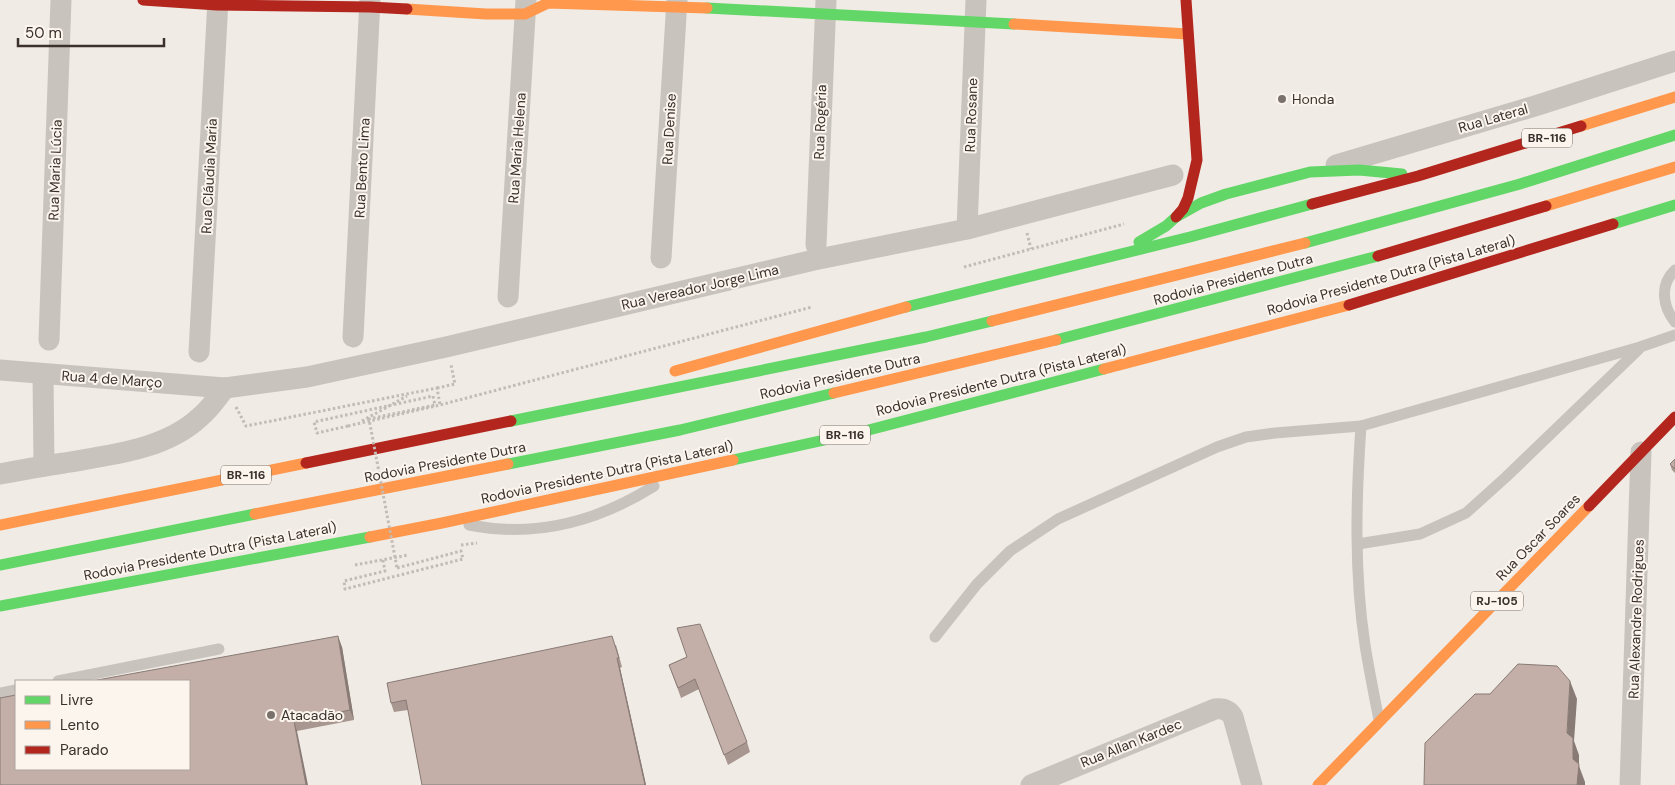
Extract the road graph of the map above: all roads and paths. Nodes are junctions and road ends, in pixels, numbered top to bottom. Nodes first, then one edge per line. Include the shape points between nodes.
1 (61, 0) edge
2 (143, 0) edge
3 (976, 0) edge
4 (1186, 0) edge
5 (546, 2) edge
6 (218, 3) edge
7 (677, 3) edge
8 (370, 4) edge
9 (525, 7) edge
10 (826, 7) edge
11 (974, 21) junction
12 (1188, 34) junction
13 (1675, 61) edge
14 (1675, 97) edge
15 (1675, 136) edge
16 (1197, 160) junction
17 (1675, 167) edge
18 (1310, 172) junction
19 (1173, 175) dead end
20 (1204, 175) dead end
21 (1418, 176) junction
22 (1213, 188) dead end
23 (1226, 194) junction
24 (1675, 205) edge
25 (1675, 213) edge
26 (1643, 216) junction
27 (1176, 217) junction
28 (1125, 224) dead end
29 (967, 229) junction
30 (816, 245) dead end
31 (1112, 257) junction
32 (662, 258) dead end
33 (954, 269) dead end
34 (1675, 270) edge
35 (508, 297) dead end
36 (821, 304) dead end
37 (1675, 322) edge
38 (1675, 335) edge
39 (353, 337) dead end
40 (49, 340) dead end
41 (446, 347) junction
42 (1640, 347) junction
43 (199, 352) dead end
44 (0, 370) edge
45 (43, 374) junction
46 (666, 374) dead end
47 (224, 388) junction
48 (437, 388) junction
49 (620, 388) dead end
50 (411, 394) junction
51 (440, 404) junction
52 (1675, 417) edge
53 (357, 424) junction
54 (492, 426) junction
55 (1361, 426) junction
56 (1641, 452) junction
57 (44, 466) junction
58 (674, 472) junction
59 (0, 474) edge
60 (453, 521) junction
61 (0, 525) edge
62 (1358, 544) junction
63 (383, 560) dead end
64 (0, 565) edge
65 (0, 606) edge
66 (935, 636) dead end
67 (219, 649) dead end
68 (63, 680) edge
69 (15, 690) edge
70 (0, 693) edge
71 (1379, 722) junction
72 (1031, 785) edge
73 (1252, 785) edge
74 (1318, 785) edge
75 (1630, 785) edge

1 - 40 street, Rua Maria Lúcia
2 - 6 main road
3 - 11 street, Rua Rosane
4 - 12 main road
5 - 7 main road
5 - 9 main road
6 - 8 main road
6 - 43 street, Rua Cláudia Maria
7 - 10 main road
7 - 32 street, Rua Denise
8 - 9 main road via 486,14
8 - 39 street, Rua Bento Lima
9 - 35 street, Rua Maria Helena
10 - 11 main road
10 - 30 street, Rua Rogéria
11 - 12 main road
11 - 29 street, Rua Rosane
12 - 16 main road
13 - 18 street, Rua Lateral
14 - 21 main road, BR-116
15 - 54 main road, Rodovia Presidente Dutra / BR-116 via 1520,184 1311,242 946,332
16 - 20 main road
16 - 27 main road via 1188,198
17 - 64 main road, Rodovia Presidente Dutra via 1362,261 1094,331 680,430
18 - 21 main road via 1359,170
18 - 23 main road
19 - 29 street, Rua Vereador Jorge Lima
21 - 31 main road, BR-116
22 - 23 main road
23 - 27 main road
24 - 26 main road, Rodovia Presidente Dutra (Pista Lateral) / BR-116
25 - 26 main road
26 - 58 main road, Rodovia Presidente Dutra (Pista Lateral) / BR-116 via 1322,313 861,432
27 - 31 main road via 1151,236
28 - 33 path
29 - 41 street, Rua Vereador Jorge Lima via 814,260
31 - 46 main road, BR-116 via 900,309
34 - 37 lane via 1664,290 1666,307
36 - 51 path
38 - 42 lane
41 - 47 street, Rua Vereador Jorge Lima via 307,376
41 - 48 path via 455,384
42 - 55 lane
42 - 62 lane via 1466,512 1420,534
44 - 45 street, Rua 4 de Março
45 - 47 street, Rua 4 de Março
45 - 57 street
47 - 50 path via 246,426
47 - 57 street via 200,418 173,435 135,450
48 - 50 path
48 - 51 path
49 - 54 main road, BR-116
50 - 53 path
51 - 53 path
52 - 56 main road, Rua Oscar Soares / RJ-105
53 - 63 path, bridge via 317,433 314,422 433,396 435,405 369,420 397,568 461,551 463,559 345,589 344,581 385,570
54 - 61 main road, Rodovia Presidente Dutra / BR-116
55 - 62 lane
55 - 66 lane via 1246,438 1217,447 1058,519 1010,551 977,584
56 - 71 main road, Rua Oscar Soares / RJ-105
56 - 75 street, Rua Alexandre Rodrigues
57 - 59 street
58 - 60 main road, Rodovia Presidente Dutra (Pista Lateral) / BR-116
58 - 60 lane via 627,502 577,522 514,530
60 - 65 main road, Rodovia Presidente Dutra (Pista Lateral) / BR-116
62 - 71 lane via 1365,644
67 - 68 lane
69 - 70 lane
71 - 74 main road, Rua Oscar Soares / RJ-105
72 - 73 street, Rua Allan Kardec via 1222,708 1231,713 1238,729

